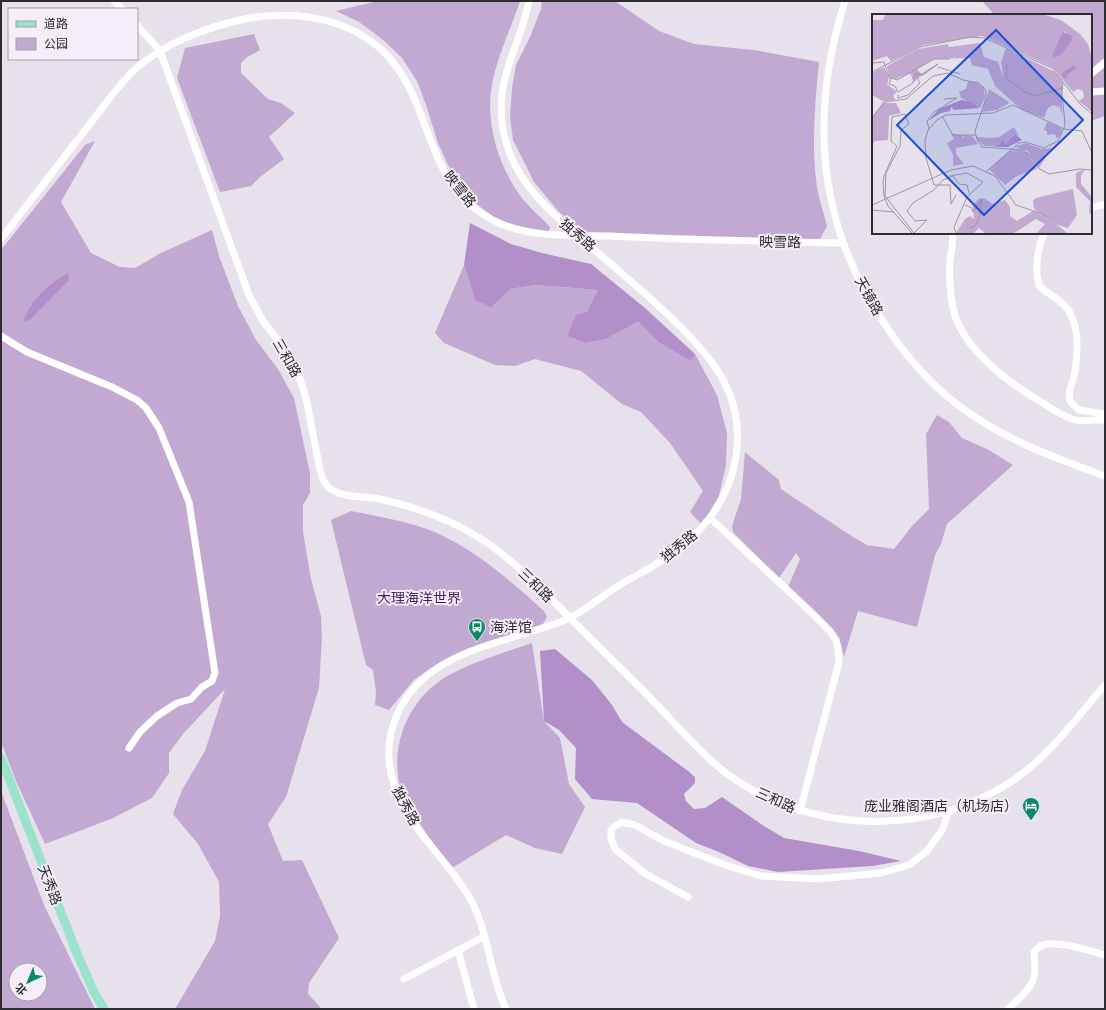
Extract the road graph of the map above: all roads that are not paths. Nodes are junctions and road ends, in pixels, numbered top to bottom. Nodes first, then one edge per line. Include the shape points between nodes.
1 (529, 1) edge
2 (845, 1) edge
3 (138, 26) edge
4 (160, 51) junction
5 (1105, 62) edge
6 (1092, 73) edge
7 (1105, 91) edge
8 (1092, 92) edge
9 (1105, 204) edge
10 (1092, 208) edge
11 (952, 234) edge
12 (1044, 234) edge
13 (577, 235) junction
14 (1, 239) edge
15 (843, 243) junction
16 (1, 336) edge
17 (1105, 414) edge
18 (1105, 420) edge
19 (1105, 476) edge
20 (710, 518) junction
21 (570, 618) junction
22 (1105, 685) edge
23 (129, 748) dead end
24 (1, 758) edge
25 (800, 811) junction
26 (948, 811) junction
27 (688, 897) dead end
28 (485, 936) junction
29 (458, 950) junction
30 (1105, 955) edge
31 (404, 979) dead end
32 (104, 1009) edge
33 (474, 1009) edge
34 (506, 1009) edge
35 (1008, 1009) edge

1 - 13 street, 独秀路 via 524,24 504,78 501,108 505,137 513,161 527,185 544,205
2 - 15 street, 天镜路 via 830,64 824,130 828,184
3 - 4 street
4 - 13 street, 映雪路 via 215,27 263,16 306,16 347,28 378,46 398,69 411,91 442,168 455,188 471,205 491,219 512,228 538,233
4 - 14 street, 映雪路 via 133,71 113,94
4 - 21 street, 三和路 via 249,295 264,321 288,353 299,376 323,480 330,489 338,493 410,506 448,521 485,542 525,572
5 - 6 street
7 - 8 street
9 - 10 street
11 - 18 street via 950,261 954,315 969,342 1011,383 1054,410 1073,420
12 - 17 street via 1036,269 1039,285 1069,310 1077,339 1070,401 1079,410
13 - 15 street, 映雪路
13 - 20 street, 独秀路 via 692,339 722,375 736,410 738,440 728,487
15 - 19 street, 天镜路 via 858,278 878,313 911,360 940,391 966,411 1003,433 1047,454
16 - 23 street via 27,352 138,400 159,428 189,502 215,673 212,682 202,687 191,699 177,703 157,716 140,732
20 - 21 street, 独秀路 via 692,538 670,555 617,586
20 - 25 street via 810,611 836,640 839,662
21 - 25 street, 三和路 via 724,772 763,795
21 - 28 street, 独秀路 via 466,654 438,667 422,679 410,693 392,727 389,761 397,794 411,819 468,895
22 - 26 street, 三和路 via 1050,748 1016,778 977,800
24 - 32 main road, 天秀路 via 78,956
25 - 26 street, 三和路 via 846,820 878,822 932,816
26 - 27 street via 943,829 927,851 909,865 881,874 817,879 754,874 664,841 635,825 622,822 611,830 611,840 616,850 646,874
28 - 29 street
28 - 34 street, 独秀路
29 - 31 street
29 - 33 street
30 - 35 street via 1051,944 1040,946 1034,952 1034,979

